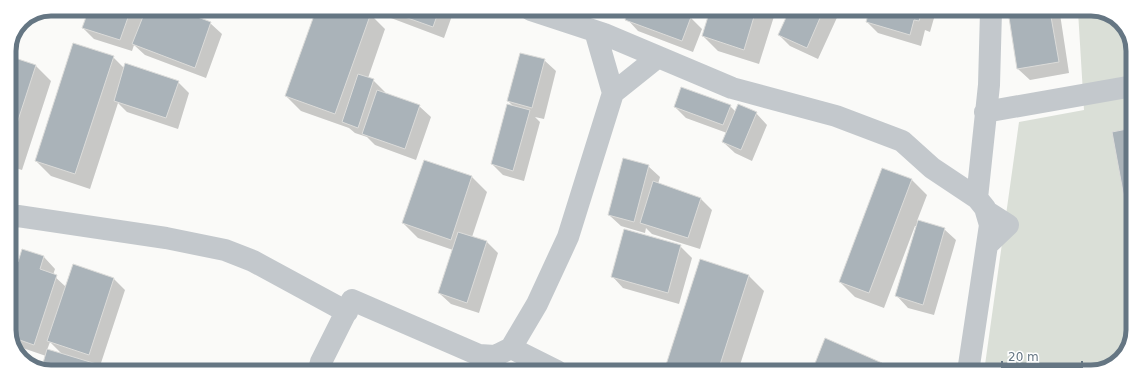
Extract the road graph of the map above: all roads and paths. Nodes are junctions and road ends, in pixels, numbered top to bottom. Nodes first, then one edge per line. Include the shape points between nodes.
1 (550, 16) edge
2 (991, 16) edge
3 (596, 31) junction
4 (658, 57) junction
5 (1126, 87) edge
6 (613, 93) junction
7 (985, 112) junction
8 (981, 204) junction
9 (16, 218) edge
10 (347, 312) junction
11 (511, 348) junction
12 (320, 365) edge
13 (545, 365) edge
14 (969, 365) edge

1 - 3 street
2 - 7 street via 989,85
3 - 4 street
3 - 6 street
4 - 6 street
4 - 8 street via 732,88 836,116 902,141 932,168
5 - 7 street
6 - 11 street via 568,237 537,304
7 - 8 street
8 - 14 street via 1008,225 987,245
9 - 10 street via 166,238 225,250 253,261
10 - 11 street via 352,300 479,355 495,356
10 - 12 street
11 - 13 street

